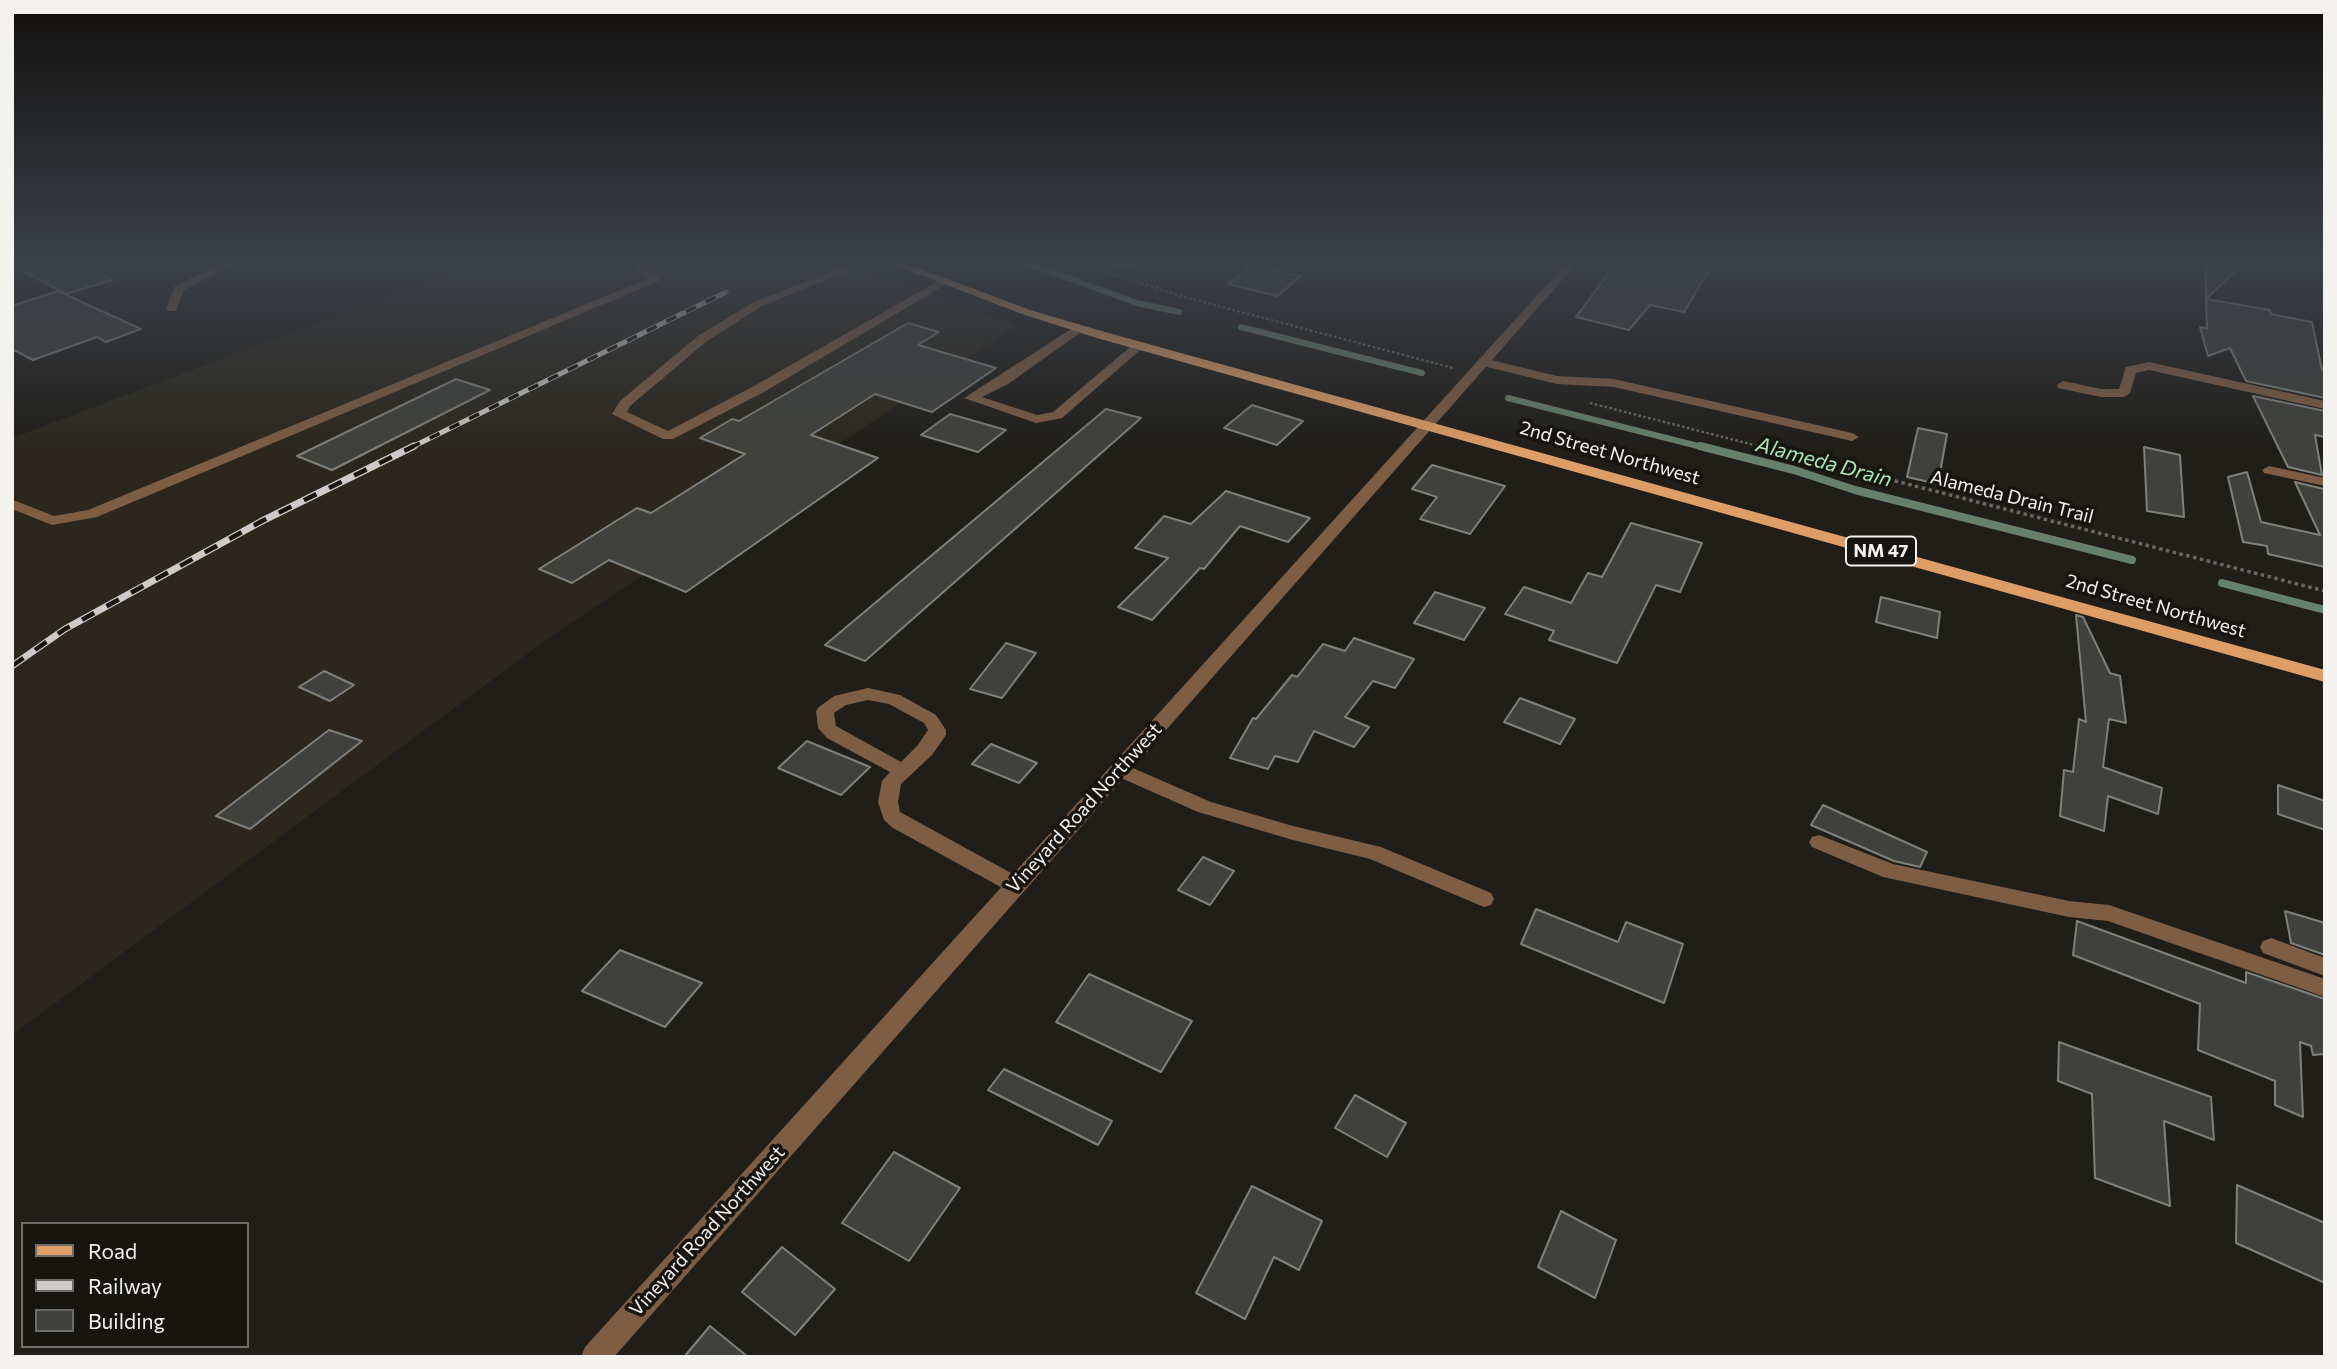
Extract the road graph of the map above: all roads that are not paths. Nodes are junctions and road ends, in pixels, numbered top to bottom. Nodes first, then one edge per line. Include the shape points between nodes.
1 (547, 324) edge
2 (726, 324) edge
3 (872, 324) edge
4 (1067, 324) edge
5 (1517, 324) edge
6 (1081, 328) junction
7 (1140, 345) junction
8 (1483, 362) junction
9 (2063, 385) dead end
10 (2325, 405) edge
11 (1427, 424) junction
12 (1852, 437) dead end
13 (2269, 470) dead end
14 (2325, 482) edge
15 (13, 503) edge
16 (2325, 676) edge
17 (1119, 769) junction
18 (901, 771) junction
19 (1819, 842) dead end
20 (1016, 885) junction
21 (1484, 899) dead end
22 (2271, 947) dead end
23 (2325, 967) edge
24 (2325, 988) edge
25 (595, 1357) edge

1 - 15 street via 92,514 52,521
2 - 3 street via 635,395 620,414 667,436
4 - 6 main road, 2nd Street Northwest / NM 47
5 - 8 street, Vineyard Road Northwest
6 - 7 main road, 2nd Street Northwest / NM 47
6 - 7 street via 971,398 1036,419 1057,415
7 - 11 main road, 2nd Street Northwest / NM 47
8 - 11 street, Vineyard Road Northwest
8 - 12 street via 1558,380 1614,383
9 - 10 street via 2124,393 2130,370 2149,366
11 - 16 main road, 2nd Street Northwest / NM 47
11 - 17 street, Vineyard Road Northwest
13 - 14 street
17 - 20 street, Vineyard Road Northwest
17 - 21 street via 1205,807 1374,852
18 - 18 street via 937,735 930,719 894,699 868,694 840,700 825,712 827,728 833,734
18 - 20 street via 892,781 891,815
19 - 24 street via 1890,871 2069,909 2109,913
20 - 25 street, Vineyard Road Northwest
22 - 23 street

